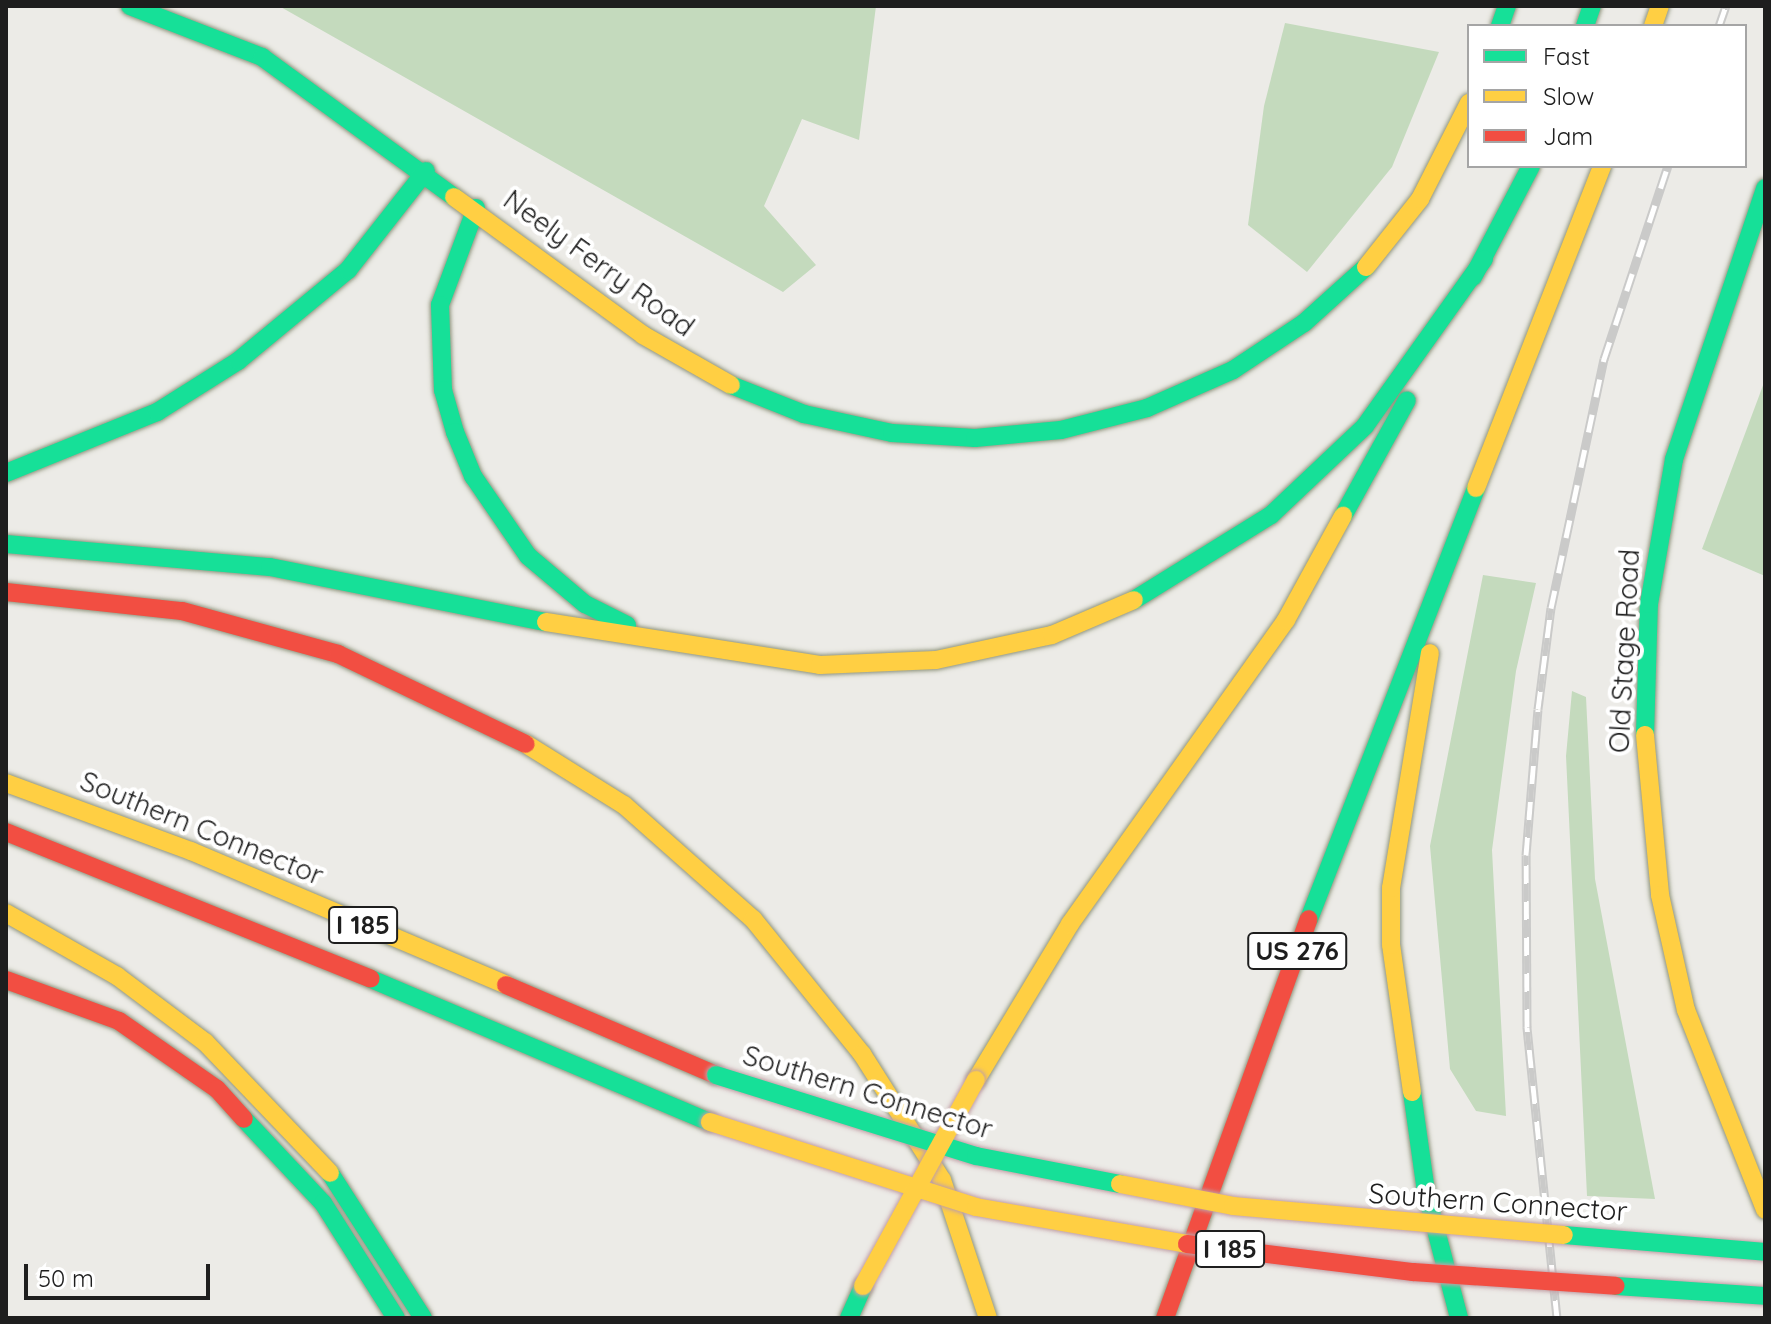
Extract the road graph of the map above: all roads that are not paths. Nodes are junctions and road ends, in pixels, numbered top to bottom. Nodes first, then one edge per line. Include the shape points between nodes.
1 (130, 6) edge
2 (1467, 107) edge
3 (1530, 168) edge
4 (1601, 168) edge
5 (426, 171) junction
6 (1765, 188) edge
7 (476, 208) junction
8 (1484, 259) junction
9 (6, 473) edge
10 (6, 544) edge
11 (1441, 588) junction
12 (6, 592) edge
13 (697, 647) junction
14 (6, 783) edge
15 (6, 832) edge
16 (6, 913) edge
17 (6, 980) edge
18 (1765, 1210) edge
19 (1765, 1252) edge
20 (1765, 1296) edge
21 (396, 1318) edge
22 (423, 1318) edge
23 (849, 1318) edge
24 (988, 1318) edge
25 (1165, 1318) edge
26 (1459, 1318) edge

1 - 5 main road, Neely Ferry Road via 262,57
2 - 7 main road, Neely Ferry Road via 1420,199 1372,261 1304,323 1192,389 1061,430 975,438 892,433 761,399 643,335
3 - 8 main road
4 - 11 main road, US 276
5 - 7 main road, Neely Ferry Road
5 - 9 main road via 348,270 238,361 157,412
6 - 18 main road, Old Stage Road via 1674,459 1644,683 1651,841 1666,930 1715,1097
7 - 13 main road via 445,280 437,333 443,390 473,476 505,529 546,574 607,617
8 - 13 main road via 1365,426 1271,515 1163,588 1052,635 936,660 820,665
8 - 23 main road, bridge via 1286,620 1070,924 976,1080
10 - 13 main road via 270,567
11 - 25 main road, US 276 via 1329,863
11 - 26 main road via 1391,888 1391,945 1426,1192
12 - 24 main road via 182,611 326,649 490,721 624,805 753,919 862,1054 942,1180
14 - 19 main road, Southern Connector / I 185, bridge via 191,851 716,1075 976,1156 1233,1206
15 - 20 main road, I 185, bridge via 174,895 710,1122 976,1207 1169,1242 1413,1272
16 - 22 main road via 117,976 205,1042 288,1122 355,1204
17 - 21 main road via 119,1021 217,1089 323,1203

